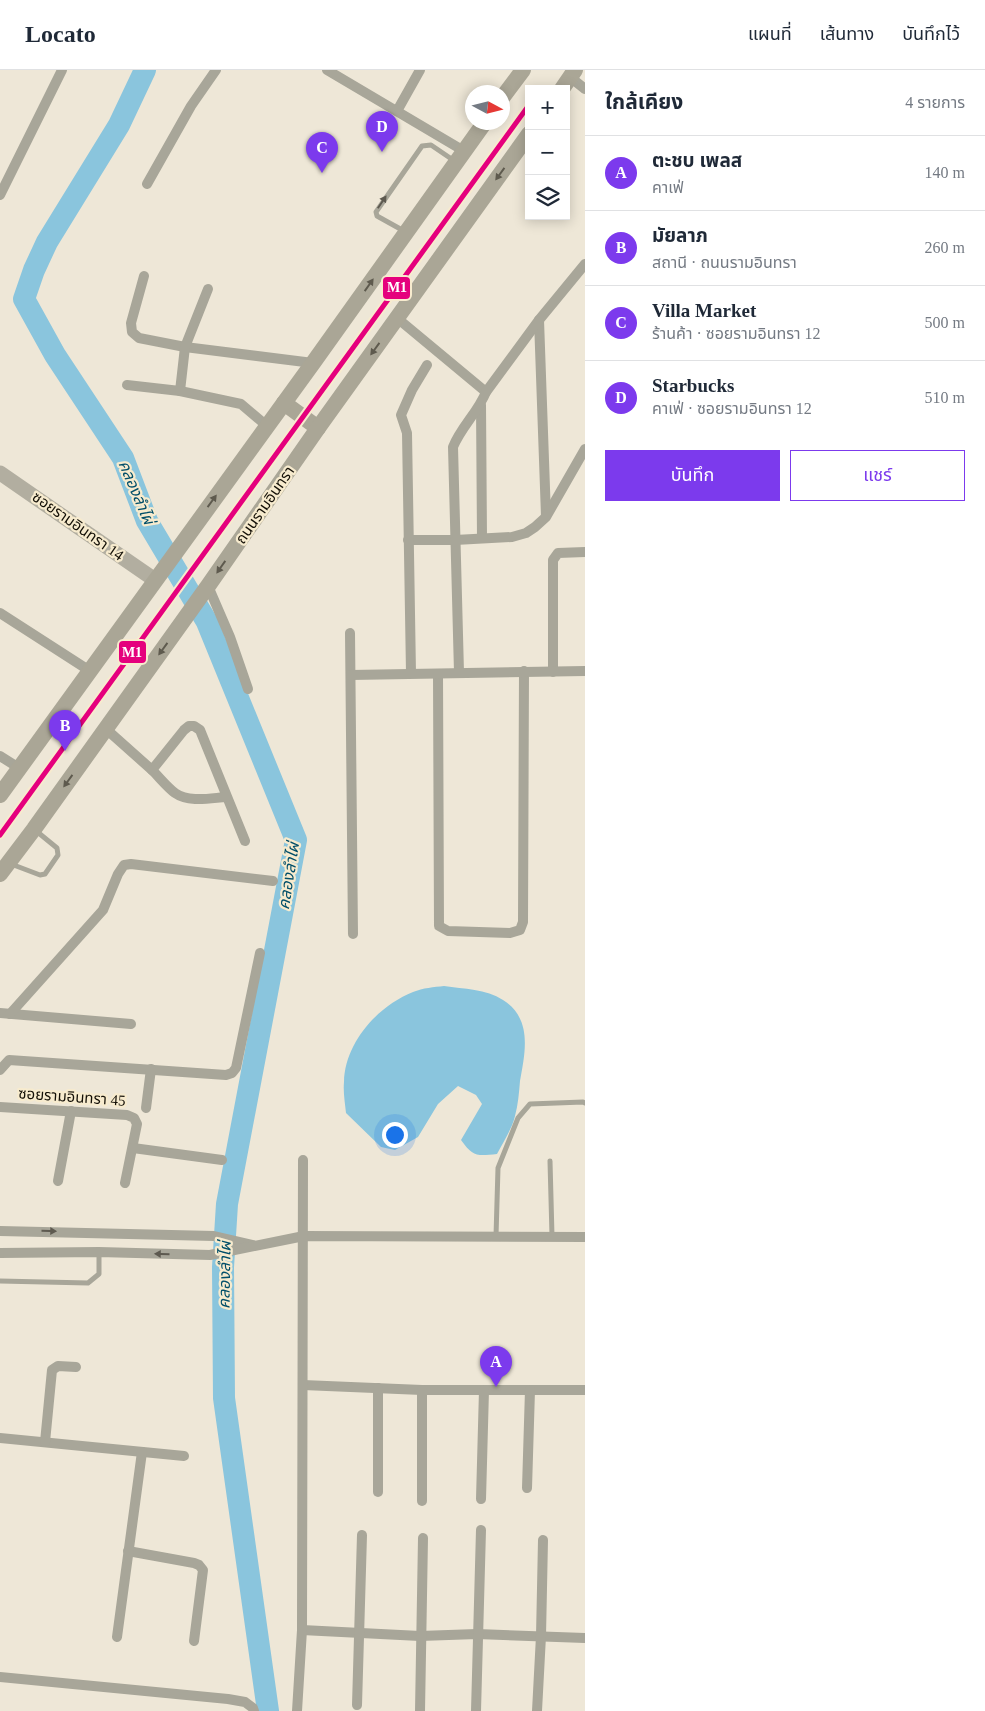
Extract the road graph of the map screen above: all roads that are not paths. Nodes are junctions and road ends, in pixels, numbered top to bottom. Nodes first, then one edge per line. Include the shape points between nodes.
1 (62, 70) edge
2 (216, 70) edge
3 (327, 70) edge
4 (420, 70) edge
5 (523, 70) edge
6 (569, 78) edge
7 (510, 87) edge
8 (585, 89) edge
9 (397, 111) junction
10 (479, 130) edge
11 (525, 140) edge
12 (460, 157) junction
13 (147, 184) dead end
14 (0, 195) edge
15 (406, 232) junction
16 (585, 264) edge
17 (144, 276) dead end
18 (208, 289) dead end
19 (397, 318) junction
20 (539, 320) junction
21 (185, 348) junction
22 (313, 363) junction
23 (427, 365) dead end
24 (127, 385) dead end
25 (180, 391) junction
26 (486, 392) junction
27 (284, 403) junction
28 (481, 405) junction
29 (267, 426) junction
30 (318, 428) junction
31 (585, 449) edge
32 (0, 473) edge
33 (546, 518) junction
34 (482, 538) junction
35 (408, 540) junction
36 (455, 540) junction
37 (585, 552) edge
38 (155, 580) junction
39 (205, 590) junction
40 (0, 612) edge
41 (350, 633) dead end
42 (524, 671) junction
43 (585, 671) edge
44 (90, 672) junction
45 (459, 672) junction
46 (553, 672) junction
47 (411, 673) junction
48 (438, 674) junction
49 (351, 675) junction
50 (248, 689) dead end
51 (106, 729) junction
52 (0, 756) edge
53 (19, 768) junction
54 (152, 770) junction
55 (0, 795) edge
56 (226, 798) junction
57 (34, 829) junction
58 (245, 841) dead end
59 (4, 868) edge
60 (273, 881) dead end
61 (353, 934) dead end
62 (260, 953) dead end
63 (5, 1013) edge
64 (131, 1024) dead end
65 (151, 1069) junction
66 (0, 1070) edge
67 (585, 1103) edge
68 (146, 1108) dead end
69 (1, 1111) edge
70 (71, 1111) junction
71 (133, 1148) junction
72 (222, 1160) dead end
73 (304, 1160) dead end
74 (550, 1161) dead end
75 (58, 1181) dead end
76 (126, 1183) dead end
77 (0, 1231) edge
78 (304, 1236) junction
79 (496, 1236) junction
80 (552, 1236) junction
81 (585, 1237) edge
82 (258, 1246) junction
83 (99, 1252) junction
84 (0, 1253) edge
85 (0, 1281) edge
86 (76, 1367) dead end
87 (303, 1385) junction
88 (378, 1388) junction
89 (422, 1390) junction
90 (484, 1390) junction
91 (530, 1390) junction
92 (585, 1390) edge
93 (0, 1438) edge
94 (44, 1442) junction
95 (142, 1452) junction
96 (184, 1456) dead end
97 (527, 1488) dead end
98 (378, 1492) dead end
99 (481, 1500) dead end
100 (422, 1501) dead end
101 (481, 1530) dead end
102 (362, 1535) dead end
103 (423, 1538) dead end
104 (543, 1540) dead end
105 (128, 1551) junction
106 (302, 1630) junction
107 (358, 1633) junction
108 (477, 1634) junction
109 (420, 1636) junction
110 (541, 1636) junction
111 (117, 1637) dead end
112 (585, 1638) edge
113 (194, 1641) dead end
114 (0, 1677) edge
115 (357, 1705) dead end
116 (254, 1711) edge
117 (297, 1711) edge
118 (420, 1711) edge
119 (476, 1711) edge
120 (537, 1711) edge

1 - 14 street
2 - 13 street via 191,106
3 - 9 street
4 - 9 street
5 - 7 main road
6 - 8 street
9 - 12 street
10 - 12 main road
11 -> 19 main road, ถนนรามอินทรา
12 - 15 main road
15 -> 12 lane via 377,216 376,212 422,146 432,145
22 -> 15 main road
16 - 20 street
17 - 21 street via 131,323 132,332 139,338
18 - 21 street
19 - 26 street
19 -> 30 main road, ถนนรามอินทรา
20 - 26 street
20 - 33 street
21 - 22 street
21 - 25 street
22 - 27 main road
23 - 35 street via 401,414 407,433
24 - 25 street
25 - 29 street via 241,404
26 - 28 street
27 - 29 main road
27 - 30 main road
28 - 34 street
28 - 36 street via 454,447
38 -> 29 main road
30 -> 39 main road, ถนนรามอินทรา
31 - 33 street
32 - 38 street, ซอยรามอินทรา 14
33 - 34 street via 536,528 512,537
34 - 36 street
35 - 36 street
35 - 47 street
36 - 45 street
37 - 46 street via 558,553 553,560
38 - 44 main road
39 - 50 street via 230,637
39 -> 51 main road, ถนนรามอินทรา
40 - 44 street
41 - 49 street
42 - 45 street
42 - 46 street
42 - 48 street via 523,922 520,930 510,933 448,931 439,926
43 - 46 street
44 - 53 main road
45 - 48 street
47 - 48 street
47 - 49 street
49 - 61 street
51 - 54 street
51 -> 57 main road, ถนนรามอินทรา
52 - 53 street
53 - 55 main road
54 - 56 street via 176,794 193,799
54 - 56 street via 184,730 194,726 200,730
56 - 58 street
57 - 59 main road, ถนนรามอินทรา
57 - 59 lane via 57,848 58,855 44,874
60 - 63 street via 124,864 103,910
62 - 65 street via 236,1068 232,1074
63 - 64 street
65 - 66 street via 9,1060
65 - 68 street
67 - 79 lane via 530,1104 518,1118 498,1168
69 - 70 street, ซอยรามอินทรา 45
70 - 71 street, ซอยรามอินทรา 45 via 134,1118 137,1124
70 - 75 street
71 - 72 street
71 - 76 street, ซอยรามอินทรา 45
73 - 78 street
74 - 80 lane
77 -> 82 street via 214,1236
78 - 79 street
78 - 82 street
78 - 87 street
79 - 80 street
80 - 81 street
82 -> 83 street via 210,1255
83 - 84 street
83 - 85 lane via 99,1274 88,1283
86 - 94 street via 58,1366 52,1370
87 - 88 street
87 - 106 street
88 - 89 street
88 - 98 street
89 - 90 street
89 - 100 street
90 - 91 street
90 - 99 street
91 - 92 street
91 - 97 street
93 - 94 street
94 - 95 street
95 - 96 street
95 - 105 street
101 - 108 street
102 - 107 street
103 - 109 street
104 - 110 street
105 - 111 street
105 - 113 street via 194,1563 203,1570
106 - 107 street
106 - 117 street
107 - 109 street
107 - 115 street
108 - 109 street
108 - 110 street
108 - 119 street
109 - 118 street
110 - 112 street
110 - 120 street
114 - 116 street via 228,1699 246,1702

